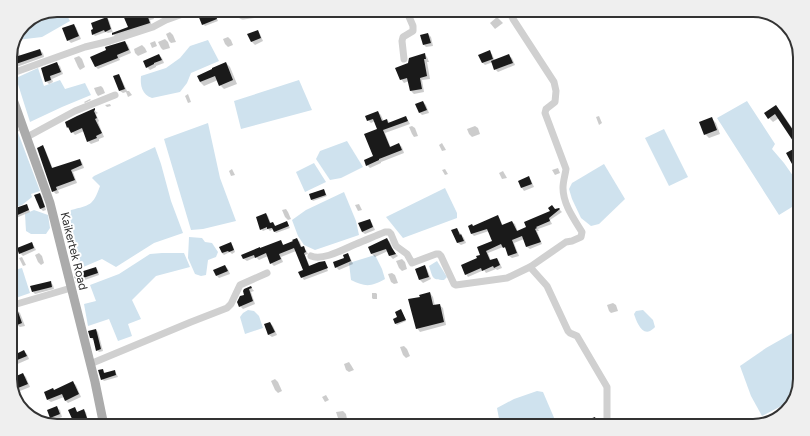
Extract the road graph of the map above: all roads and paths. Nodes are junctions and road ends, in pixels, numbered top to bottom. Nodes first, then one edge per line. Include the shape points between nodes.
1 (174, 17) edge
2 (409, 17) edge
3 (512, 17) edge
4 (404, 59) dead end
5 (17, 71) edge
6 (115, 95) dead end
7 (17, 109) edge
8 (27, 137) junction
9 (311, 256) dead end
10 (530, 266) junction
11 (267, 273) dead end
12 (71, 288) junction
13 (17, 304) edge
14 (90, 364) junction
15 (102, 419) edge
16 (607, 419) edge

1 - 5 street via 153,27 85,47
2 - 4 street via 413,31 403,37
3 - 10 street via 554,82 555,102 545,113 566,169 562,191 582,232 581,237 566,242
6 - 8 street via 75,111
7 - 8 main road, Kaikertek Road
8 - 12 main road, Kaikertek Road via 50,202
9 - 10 street via 318,258 331,255 389,232 396,246 407,254 412,264 439,254 456,285 507,278
10 - 16 street via 547,286 568,331 577,336 607,388
11 - 14 street via 240,285 232,304 227,308
12 - 13 street
12 - 14 main road, Kaikertek Road
14 - 15 main road, Kaikertek Road

